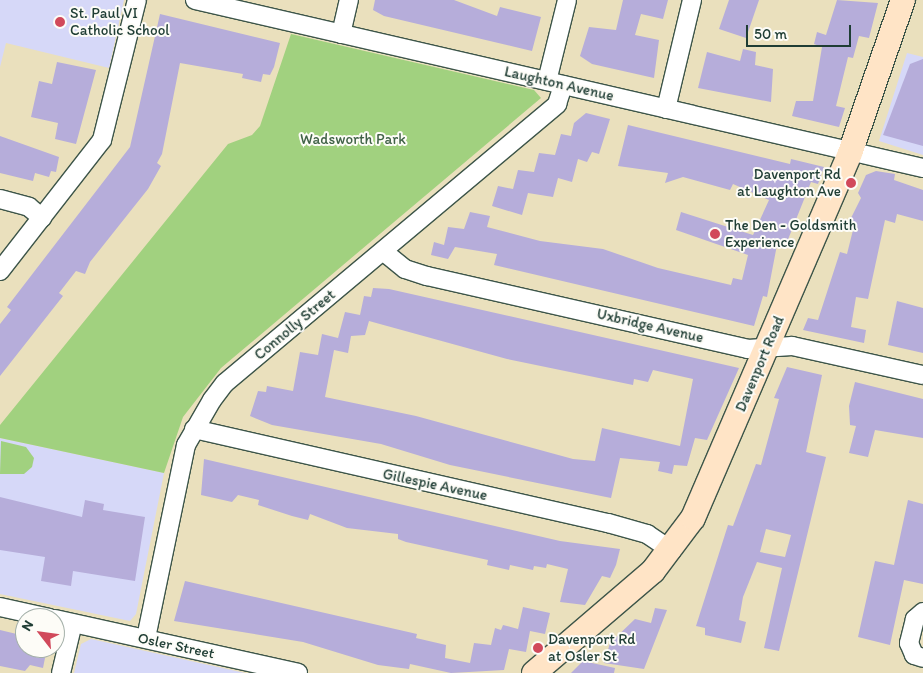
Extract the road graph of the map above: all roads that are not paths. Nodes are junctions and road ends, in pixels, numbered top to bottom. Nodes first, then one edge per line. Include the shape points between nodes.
1 (137, 0) edge
2 (195, 0) edge
3 (349, 0) edge
4 (567, 0) edge
5 (692, 0) edge
6 (903, 0) edge
7 (341, 34) junction
8 (555, 83) junction
9 (666, 109) junction
10 (850, 153) junction
11 (923, 168) edge
12 (0, 199) edge
13 (42, 218) junction
14 (384, 252) junction
15 (0, 271) edge
16 (766, 348) junction
17 (923, 375) edge
18 (194, 430) junction
19 (672, 551) junction
20 (0, 607) edge
21 (15, 610) edge
22 (923, 612) edge
23 (65, 621) edge
24 (73, 623) junction
25 (146, 638) junction
26 (923, 658) edge
27 (61, 673) edge
28 (298, 673) edge
29 (534, 673) edge

1 - 13 street via 102,140
2 - 7 street, Laughton Avenue
3 - 7 street
4 - 8 street, Connolly Street
5 - 9 street
6 - 10 street, Davenport Road
7 - 8 street, Laughton Avenue
8 - 9 street, Laughton Avenue
8 - 14 street, Connolly Street via 557,104
9 - 10 street, Laughton Avenue
10 - 11 street, Laughton Avenue
10 - 16 street, Davenport Road
12 - 13 street via 29,207
13 - 15 street
14 - 16 street, Uxbridge Avenue via 405,269 427,276 748,349
14 - 18 street, Connolly Street via 225,383
16 - 17 street, Uxbridge Avenue via 792,346
16 - 19 street, Davenport Road via 701,501
18 - 19 street, Gillespie Avenue via 608,523 647,534
18 - 25 street, Connolly Street via 186,445
19 - 29 street, Davenport Road
20 - 21 street
22 - 26 street via 915,619 909,643 914,655
23 - 24 street, Osler Street
24 - 25 street, Osler Street
24 - 27 street
25 - 28 street, Osler Street

